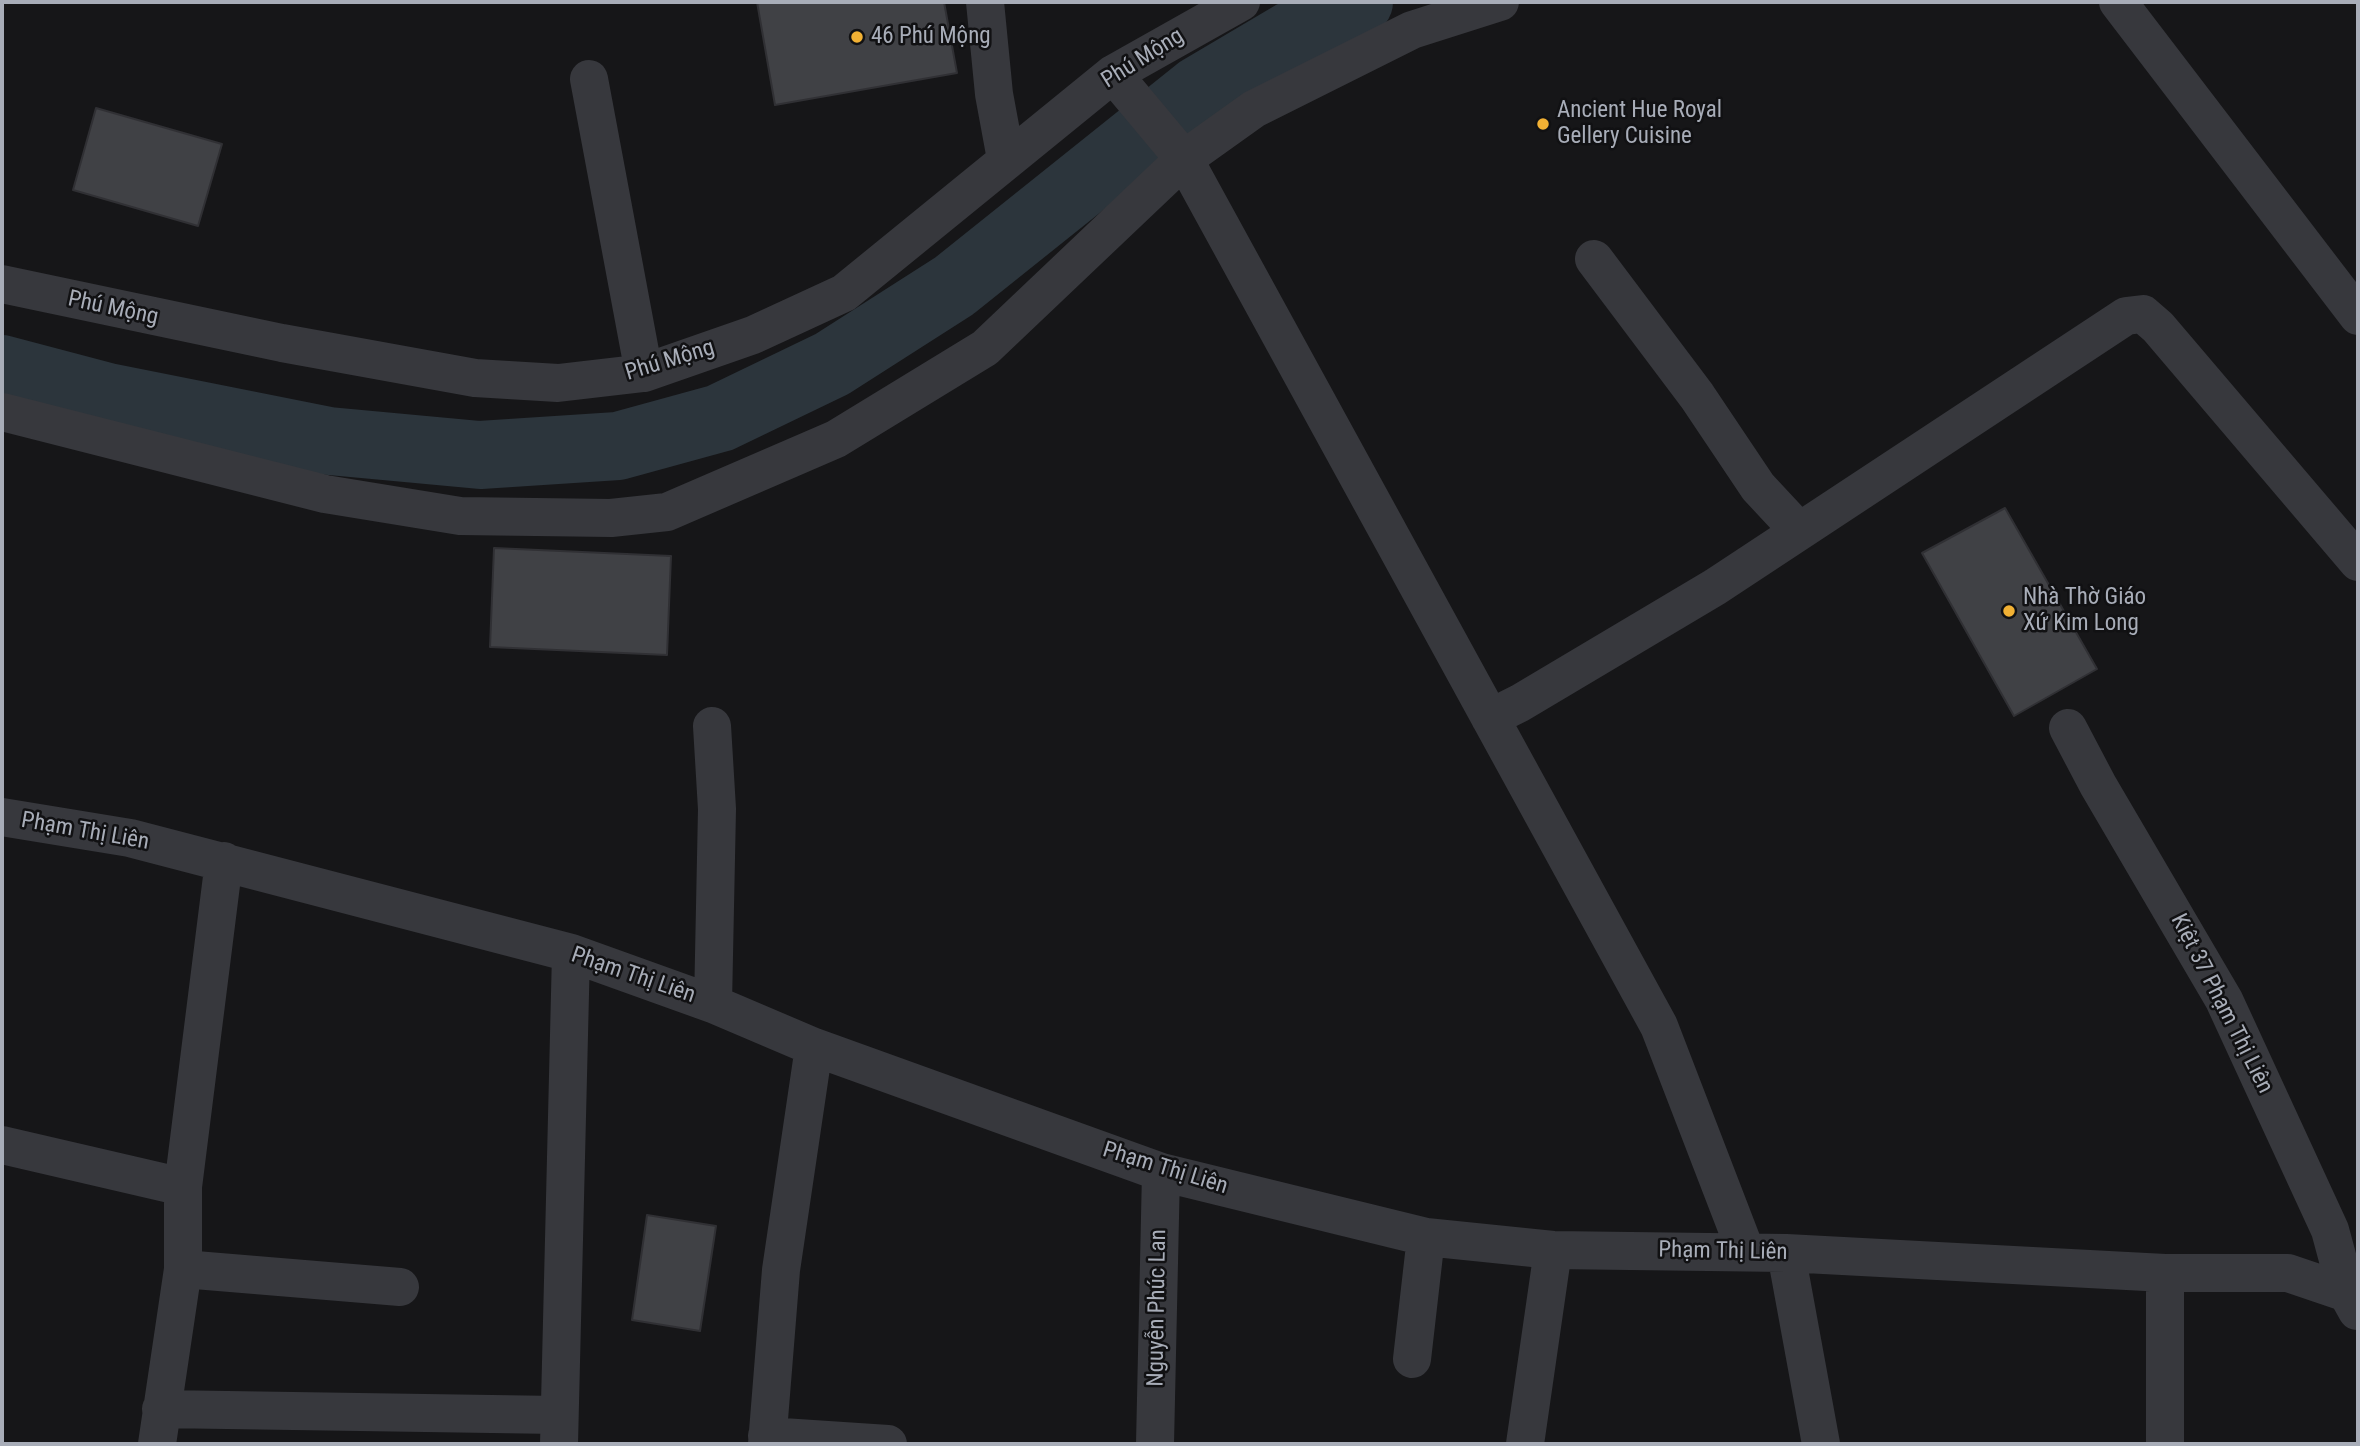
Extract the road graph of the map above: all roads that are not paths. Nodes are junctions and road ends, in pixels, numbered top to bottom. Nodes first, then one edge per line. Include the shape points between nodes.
1 (985, 2) edge
2 (1241, 2) edge
3 (1500, 2) edge
4 (2118, 2) edge
5 (589, 79) dead end
6 (1124, 86) junction
7 (1177, 150) junction
8 (1006, 159) junction
9 (1594, 258) dead end
10 (2, 284) edge
11 (2358, 316) edge
12 (644, 373) junction
13 (2, 412) edge
14 (1800, 531) junction
15 (2358, 562) edge
16 (1490, 718) junction
17 (712, 726) dead end
18 (2068, 728) dead end
19 (2, 817) edge
20 (224, 861) junction
21 (571, 953) junction
22 (713, 1004) junction
23 (814, 1047) junction
24 (2, 1145) edge
25 (1161, 1172) junction
26 (183, 1187) junction
27 (1426, 1237) junction
28 (1553, 1250) junction
29 (1746, 1252) junction
30 (1786, 1253) junction
31 (183, 1269) junction
32 (2165, 1273) junction
33 (400, 1287) dead end
34 (2355, 1292) edge
35 (1412, 1359) dead end
36 (159, 1427) edge
37 (558, 1429) edge
38 (767, 1440) edge
39 (888, 1444) edge
40 (1155, 1444) edge
41 (1525, 1444) edge
42 (1821, 1444) edge
43 (2165, 1444) edge

1 - 8 street
2 - 6 street, Phú Mộng
3 - 7 street via 1412,30
4 - 11 street
5 - 12 street
6 - 7 street
6 - 8 street, Phú Mộng
7 - 13 street via 985,348 836,439 667,512 611,518 460,516 325,494
7 - 16 street
8 - 12 street, Phú Mộng via 844,293 753,335
9 - 14 street via 1758,487
10 - 12 street, Phú Mộng via 475,378 558,383
14 - 15 street via 2126,316 2143,314
14 - 16 street via 1715,587
16 - 29 street via 1659,1026
17 - 22 street via 717,809
18 - 34 street, Kiệt 37 Phạm Thị Liên via 2224,1000
19 - 20 street, Phạm Thị Liên via 130,838
20 - 21 street, Phạm Thị Liên
20 - 26 street
21 - 22 street, Phạm Thị Liên
21 - 37 street
22 - 23 street, Phạm Thị Liên
23 - 25 street, Phạm Thị Liên
23 - 38 street via 781,1270
24 - 26 street
25 - 27 street, Phạm Thị Liên
25 - 40 street, Nguyễn Phúc Lan
26 - 31 street
27 - 28 street, Phạm Thị Liên
27 - 35 street
28 - 29 street, Phạm Thị Liên
28 - 41 street
29 - 30 street, Phạm Thị Liên
30 - 32 street, Phạm Thị Liên
30 - 42 street
31 - 33 street
31 - 36 street
32 - 34 street, Phạm Thị Liên via 2288,1273
32 - 43 street
36 - 37 street
38 - 39 street

